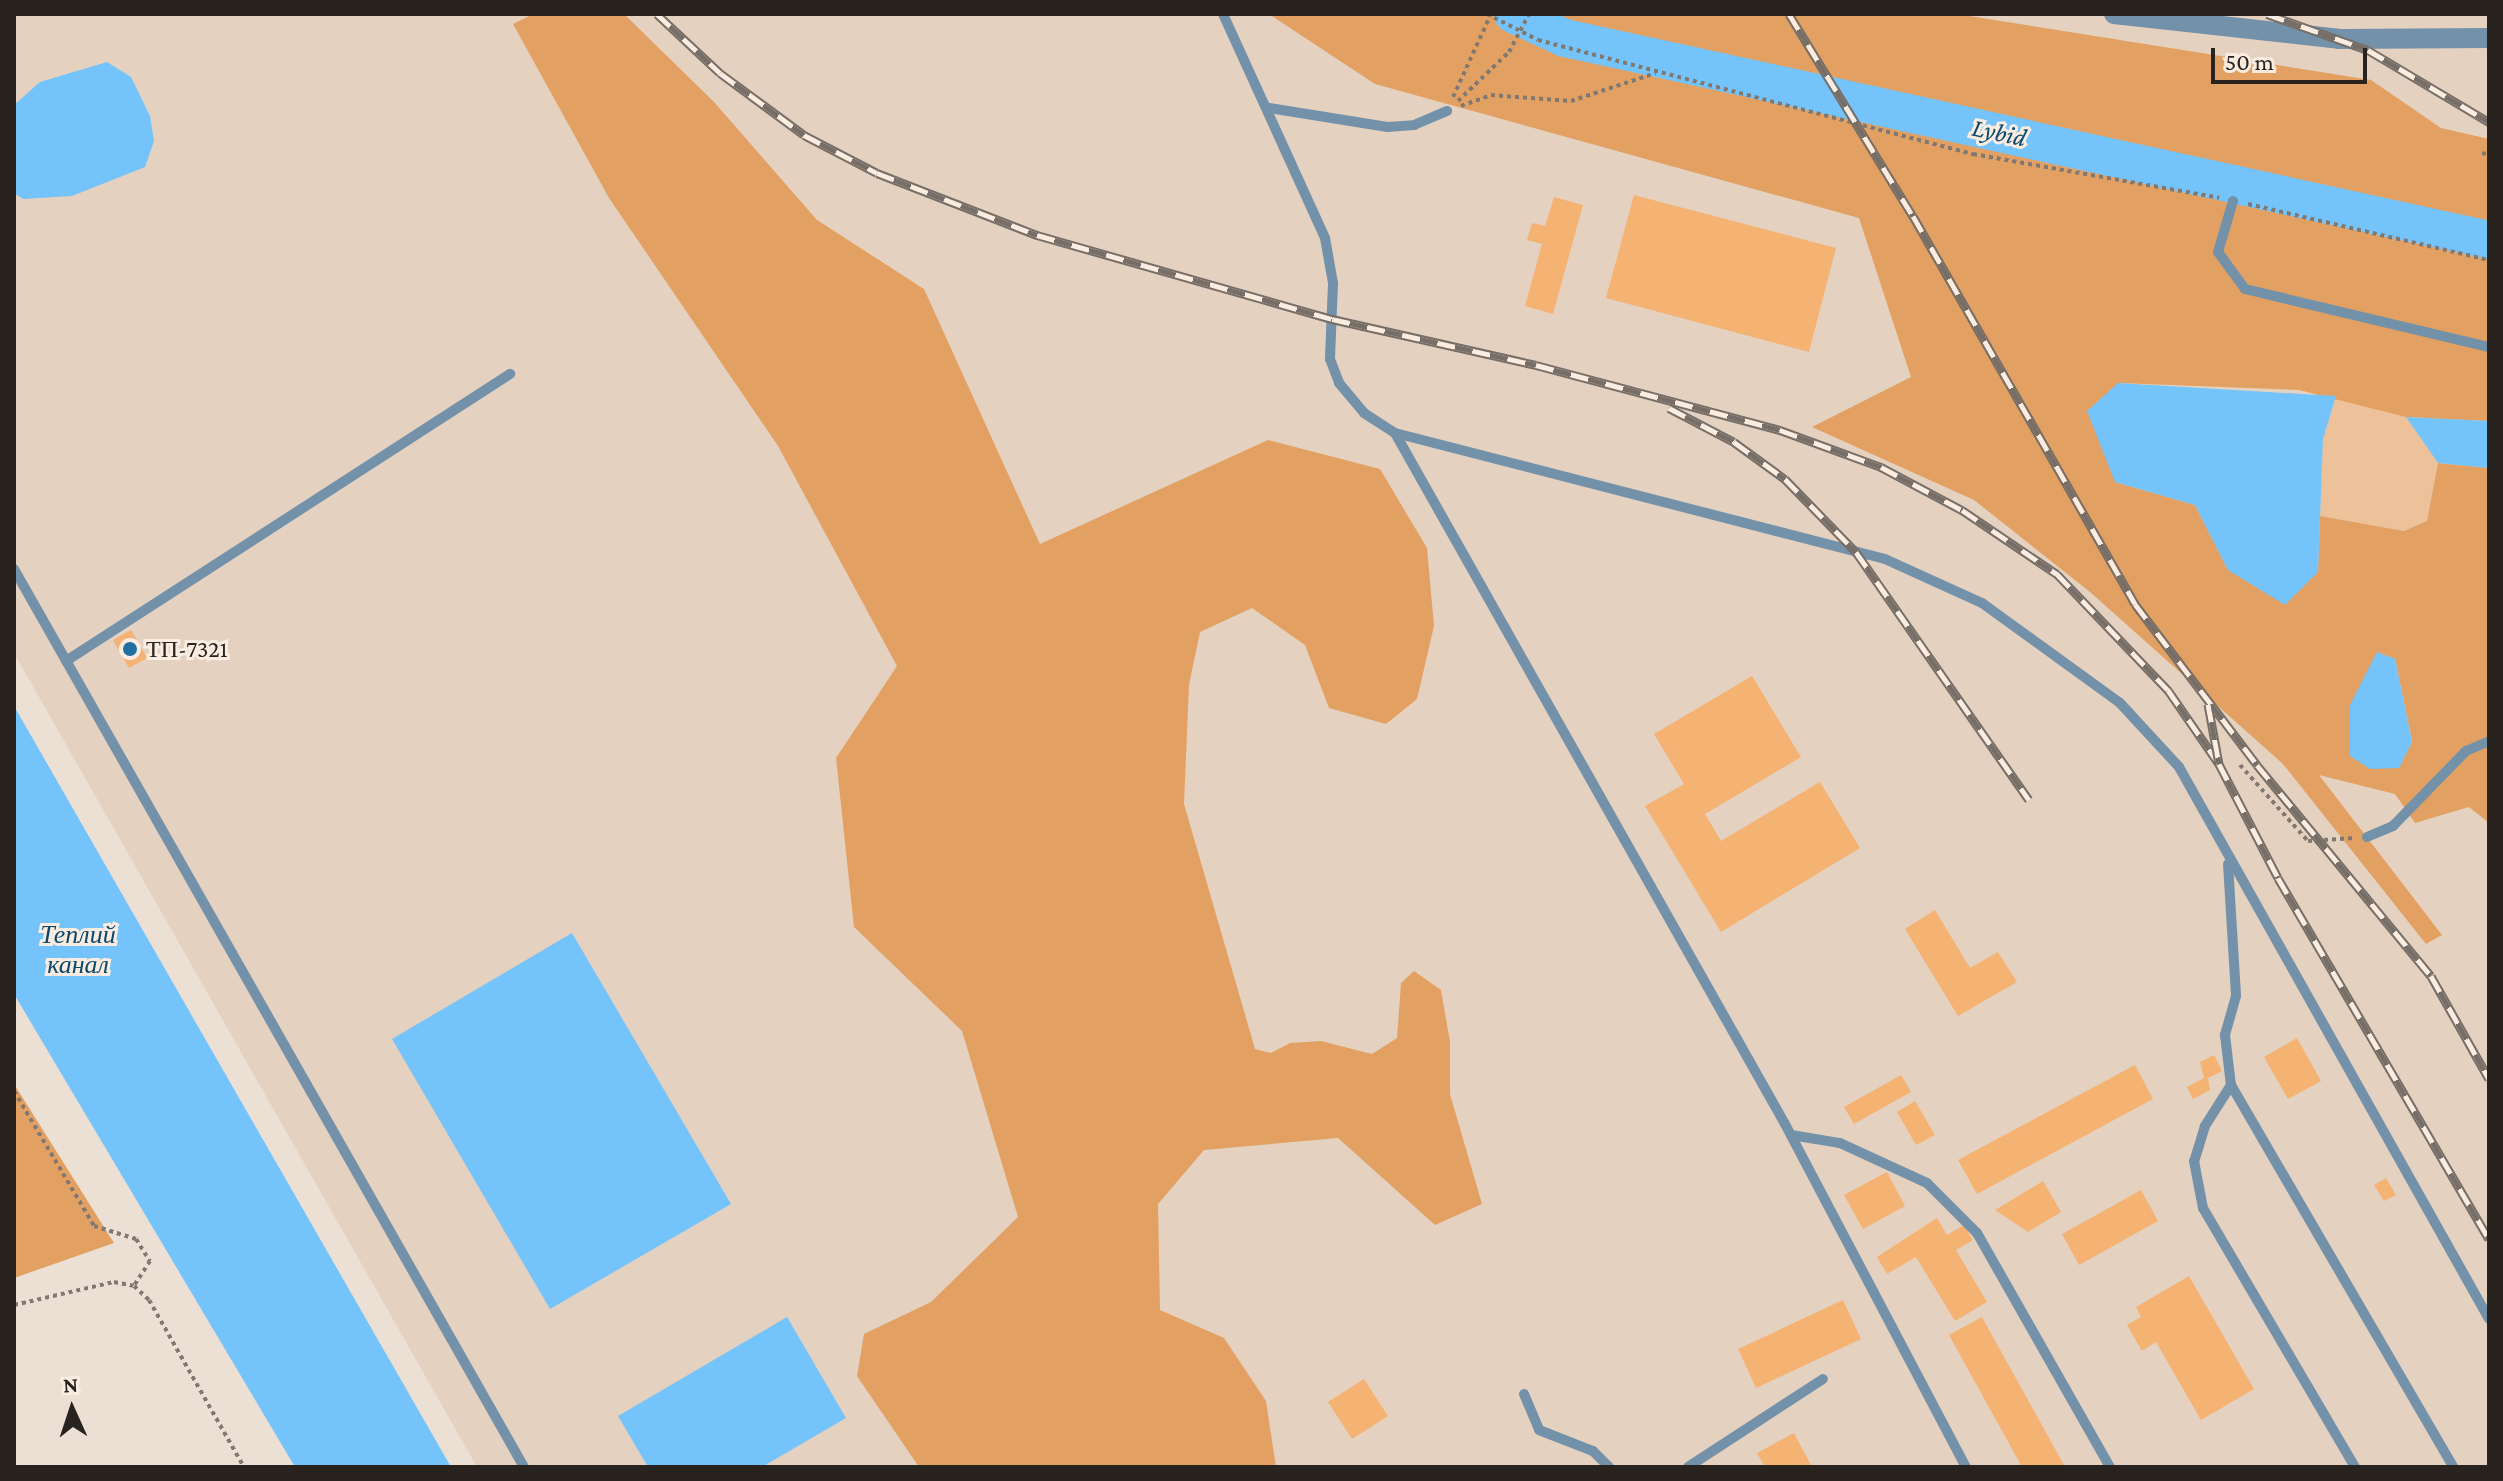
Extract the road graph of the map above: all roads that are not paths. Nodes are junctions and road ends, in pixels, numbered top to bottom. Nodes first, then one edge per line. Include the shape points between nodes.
1 (1223, 14) edge
2 (2114, 14) edge
3 (2489, 38) edge
4 (1269, 108) junction
5 (1447, 111) road end
6 (2233, 201) road end
7 (2489, 347) edge
8 (510, 374) dead end
9 (1395, 433) junction
10 (14, 569) edge
11 (66, 661) junction
12 (2489, 741) edge
13 (2367, 837) road end
14 (2227, 858) junction
15 (2231, 1085) junction
16 (1791, 1135) junction
17 (2489, 1319) edge
18 (1823, 1379) dead end
19 (1524, 1394) dead end
20 (524, 1467) edge
21 (1609, 1467) edge
22 (1688, 1467) edge
23 (1966, 1467) edge
24 (2110, 1467) edge
25 (2355, 1467) edge
26 (2453, 1467) edge

1 - 4 lane
2 - 3 street via 2339,39
4 - 5 lane via 1387,127 1414,125
4 - 9 lane via 1325,238 1333,283 1330,359 1339,383 1364,413
6 - 7 lane via 2218,252 2245,289
8 - 11 lane
9 - 14 lane via 1885,559 1982,603 2120,703 2179,767
9 - 16 lane
10 - 11 lane
11 - 20 lane
12 - 13 lane via 2466,751 2393,826
14 - 15 lane via 2236,996 2225,1035
14 - 17 lane
15 - 25 lane via 2205,1126 2194,1161 2203,1208
15 - 26 lane
16 - 23 lane
16 - 24 lane via 1840,1143 1927,1183 1977,1233
18 - 22 lane
19 - 21 lane via 1539,1430 1593,1451

